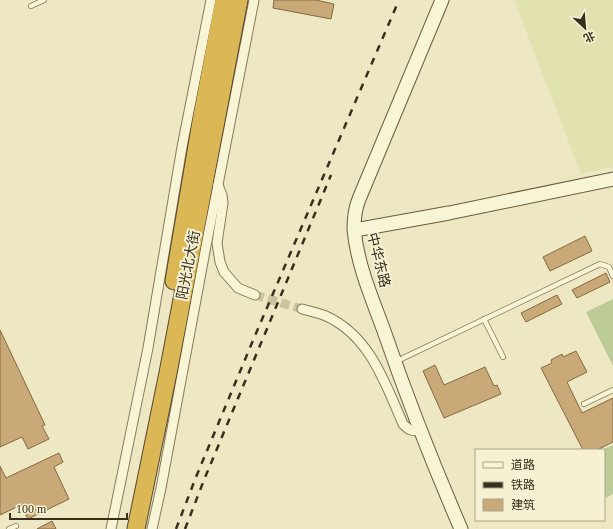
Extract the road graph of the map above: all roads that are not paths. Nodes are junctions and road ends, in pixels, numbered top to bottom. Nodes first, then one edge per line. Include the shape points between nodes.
1 (44, 0) edge
2 (211, 0) edge
3 (224, 0) edge
4 (239, 0) edge
5 (254, 0) edge
6 (442, 0) edge
7 (31, 6) dead end
8 (613, 179) edge
9 (212, 181) junction
10 (354, 230) junction
11 (613, 276) edge
12 (255, 295) tunnel mouth
13 (302, 309) tunnel mouth
14 (484, 319) junction
15 (503, 357) dead end
16 (395, 362) junction
17 (613, 390) edge
18 (584, 404) dead end
19 (420, 430) junction
20 (16, 526) dead end
21 (9, 529) edge
22 (111, 529) edge
23 (126, 529) edge
24 (136, 529) edge
25 (152, 529) edge
26 (461, 529) edge

1 - 7 lane
2 - 22 street via 182,147 148,348
3 - 23 highway, 阳光北大街 via 167,320
4 - 9 highway, 阳光北大街
5 - 9 street
6 - 10 street, 中华东路 via 359,199 355,211
8 - 10 street
9 - 12 street via 222,194 223,203 217,243 220,262 227,276 238,288
9 - 24 highway, 阳光北大街
9 - 25 street
10 - 16 street, 中华东路 via 362,270
11 - 14 lane via 609,267 600,264
13 - 19 street via 324,315 359,340 378,367 403,424 410,430
14 - 15 lane
14 - 16 lane
16 - 19 street, 中华东路
17 - 18 lane
19 - 26 street, 中华东路
20 - 21 lane

